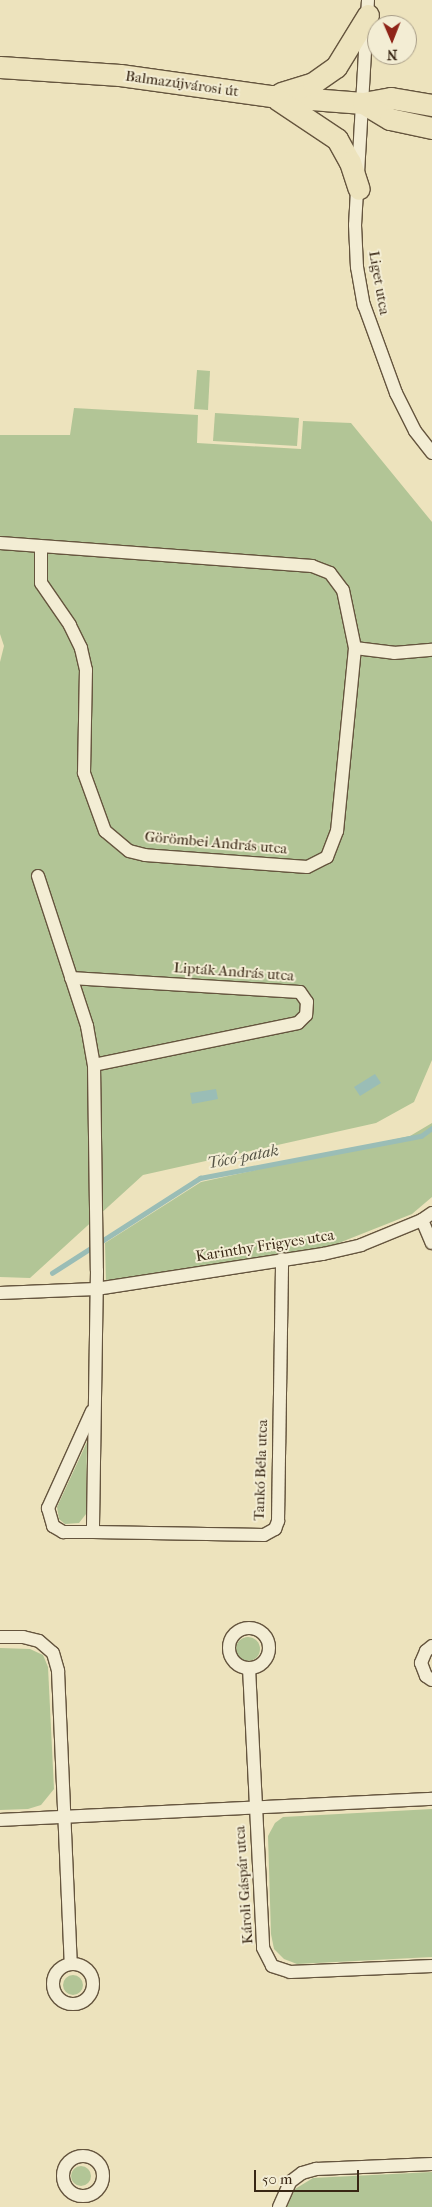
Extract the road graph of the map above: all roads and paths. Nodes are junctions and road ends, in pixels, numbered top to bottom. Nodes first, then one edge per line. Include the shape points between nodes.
1 (368, 8) edge
2 (0, 67) edge
3 (272, 96) junction
4 (363, 104) junction
5 (432, 105) edge
6 (432, 128) edge
7 (359, 189) junction
8 (432, 454) edge
9 (0, 543) edge
10 (41, 547) junction
11 (355, 648) junction
12 (432, 650) edge
13 (38, 876) dead end
14 (71, 978) junction
15 (94, 1065) junction
16 (427, 1217) edge
17 (432, 1243) edge
18 (282, 1259) junction
19 (96, 1289) junction
20 (0, 1293) edge
21 (94, 1407) junction
22 (93, 1532) junction
23 (0, 1636) edge
24 (432, 1646) edge
25 (249, 1668) dead end
26 (432, 1680) edge
27 (432, 1799) edge
28 (255, 1808) junction
29 (64, 1818) junction
30 (0, 1820) edge
31 (71, 1964) dead end
32 (432, 1966) edge
33 (432, 2164) edge
34 (278, 2207) edge

1 - 3 main road via 336,67 313,83
1 - 4 street, Liget utca
2 - 3 main road, Balmazújvárosi út via 120,75
3 - 4 main road, Balmazújvárosi út
3 - 7 main road via 337,139 350,162
4 - 5 main road, Balmazújvárosi út via 391,98
4 - 6 main road, Balmazújvárosi út via 390,119
4 - 7 street, Liget utca
7 - 8 street, Liget utca via 355,225 364,305 396,393 415,431
9 - 10 street, Görömbei András utca
10 - 11 street, Görömbei András utca via 312,566 330,573 343,590
10 - 11 street, Görömbei András utca via 41,583 70,625 81,648 86,670 83,746 86,780 104,831 129,851 146,856 307,867 327,857 337,831
11 - 12 street via 394,653
13 - 14 street
14 - 15 street via 87,1026
14 - 15 street, Lipták András utca via 300,992 307,1002 306,1015 298,1023
15 - 19 street
16 - 17 street
16 - 18 street, Karinthy Frigyes utca via 362,1245
18 - 19 street, Karinthy Frigyes utca
18 - 22 street, Tankó Béla utca via 278,1521 275,1529 264,1536
19 - 20 street, Karinthy Frigyes utca
19 - 21 street, Tankó Béla utca
21 - 22 street, Tankó Béla utca
21 - 22 street, Tankó Béla utca via 48,1508 53,1526 63,1532
23 - 29 street via 39,1641 53,1654 58,1671
24 - 26 street via 421,1663 426,1676
25 - 28 street, Károli Gáspár utca
27 - 28 street
28 - 29 street
28 - 32 street, Károli Gáspár utca via 263,1948 272,1966 290,1972
29 - 30 street
29 - 31 street
33 - 34 street via 316,2169 302,2173 290,2182

